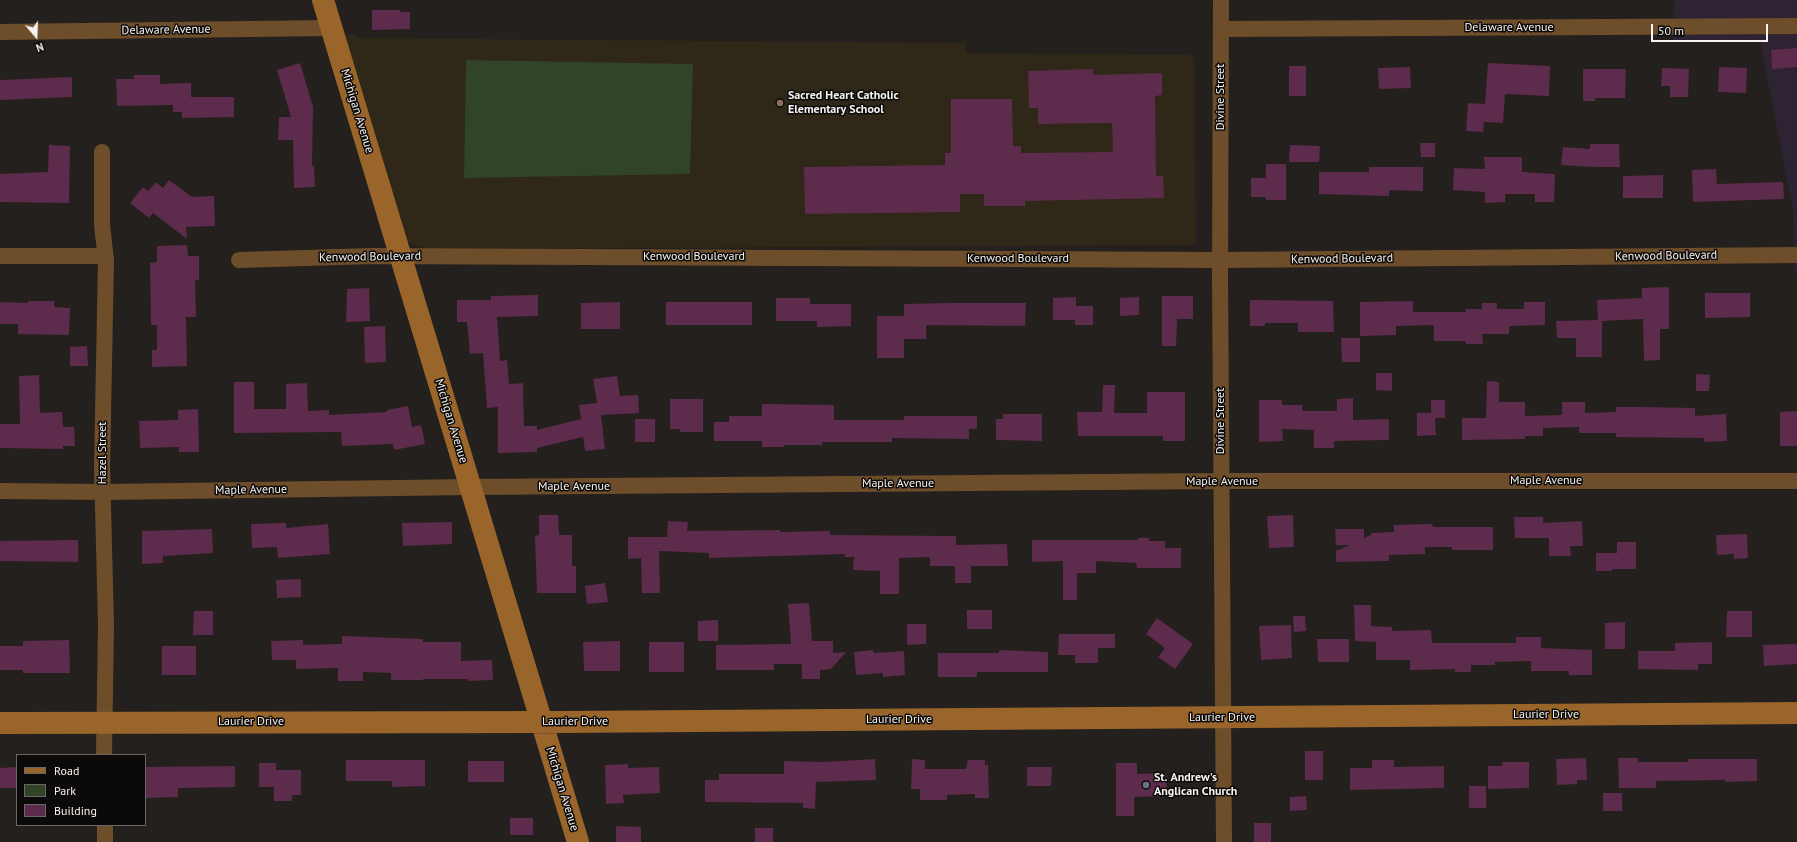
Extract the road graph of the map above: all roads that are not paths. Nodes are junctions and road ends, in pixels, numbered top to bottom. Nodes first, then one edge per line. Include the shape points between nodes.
1 (323, 0) edge
2 (1221, 0) edge
3 (1797, 26) edge
4 (332, 28) junction
5 (1221, 29) junction
6 (0, 32) edge
7 (102, 152) dead end
8 (1797, 255) edge
9 (0, 256) edge
10 (105, 256) junction
11 (402, 256) junction
12 (239, 260) dead end
13 (1221, 260) junction
14 (1222, 481) junction
15 (1797, 481) edge
16 (470, 487) junction
17 (0, 491) edge
18 (104, 492) junction
19 (1797, 713) edge
20 (1224, 718) junction
21 (104, 722) junction
22 (542, 722) junction
23 (0, 723) edge
24 (104, 754) edge
25 (105, 826) edge
26 (105, 842) edge
27 (578, 842) edge
28 (1224, 842) edge

1 - 4 street, Michigan Avenue
2 - 5 street, Divine Street
3 - 5 street, Delaware Avenue
4 - 6 street, Delaware Avenue
4 - 11 street, Michigan Avenue
5 - 13 street, Divine Street
7 - 10 street, Hazel Street via 102,225
8 - 13 street, Kenwood Boulevard
9 - 10 street
10 - 18 street, Hazel Street via 102,463
11 - 12 street, Kenwood Boulevard
11 - 13 street, Kenwood Boulevard
11 - 16 street, Michigan Avenue
13 - 14 street, Divine Street
14 - 15 street, Maple Avenue
14 - 16 street, Maple Avenue
14 - 20 street, Divine Street
16 - 18 street, Maple Avenue
16 - 22 street, Michigan Avenue
17 - 18 street, Maple Avenue
18 - 21 street, Hazel Street
19 - 20 street, Laurier Drive
20 - 22 street, Laurier Drive
20 - 28 street, Divine Street
21 - 22 street, Laurier Drive
21 - 23 street, Laurier Drive
21 - 24 street, Hazel Street
22 - 27 street, Michigan Avenue
25 - 26 street

